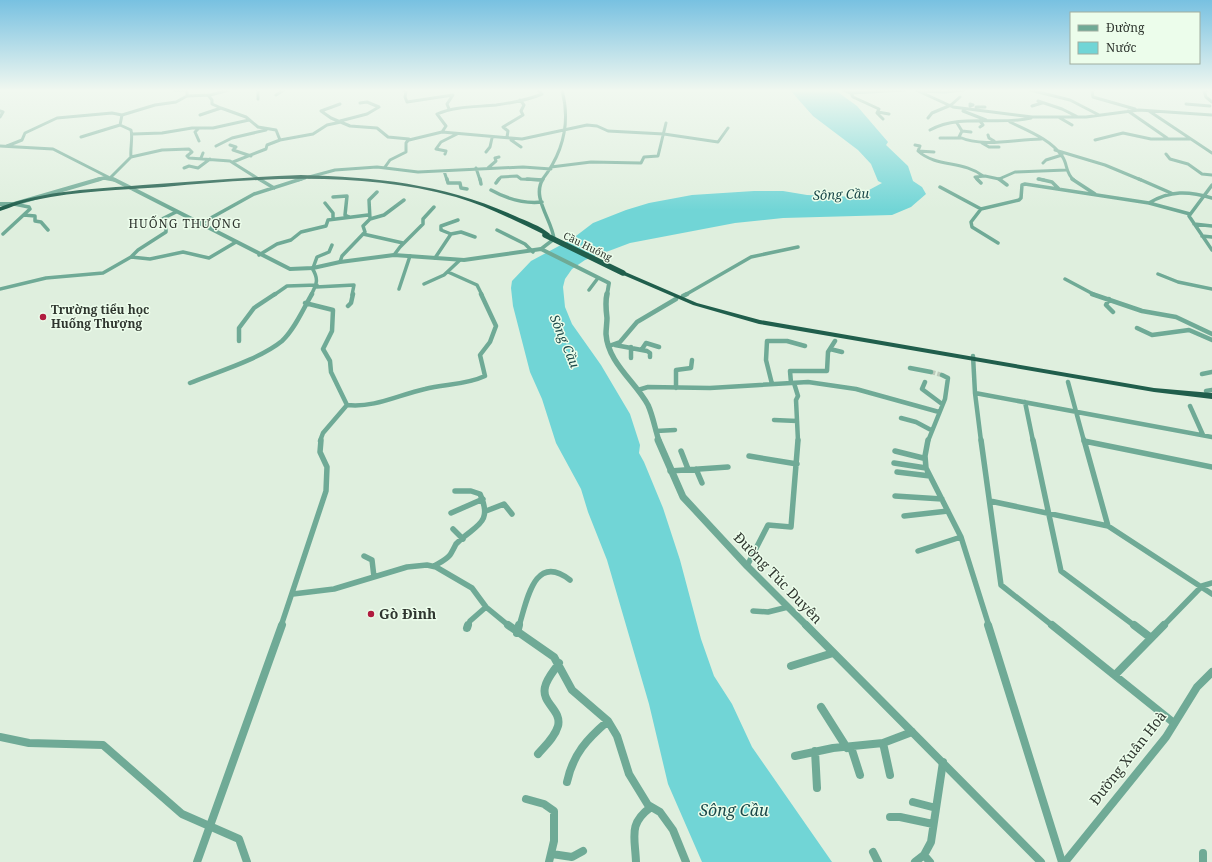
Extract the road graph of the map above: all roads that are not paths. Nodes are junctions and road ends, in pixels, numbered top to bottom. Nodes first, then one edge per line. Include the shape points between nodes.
1 (31, 130) edge
2 (103, 130) edge
3 (130, 130) edge
4 (174, 130) edge
5 (197, 130) edge
6 (264, 130) edge
7 (276, 130) edge
8 (318, 130) edge
9 (380, 130) edge
10 (507, 130) edge
11 (561, 130) edge
12 (566, 130) edge
13 (606, 130) edge
14 (665, 130) edge
15 (728, 130) edge
16 (1029, 130) edge
17 (1155, 130) edge
18 (1178, 130) edge
19 (962, 131) joint
20 (442, 132) joint
21 (971, 132) dead end
22 (458, 133) junction
23 (132, 134) junction
24 (664, 134) junction
25 (988, 136) dead end
26 (81, 137) dead end
27 (508, 137) junction
28 (492, 138) junction
29 (940, 138) dead end
30 (514, 139) junction
31 (948, 139) junction
32 (1042, 139) junction
33 (1168, 139) junction
34 (1191, 139) junction
35 (280, 140) junction
36 (408, 140) junction
37 (962, 140) junction
38 (1095, 140) dead end
39 (199, 141) dead end
40 (994, 141) junction
41 (944, 142) dead end
42 (981, 142) junction
43 (230, 145) dead end
44 (915, 145) dead end
45 (0, 146) edge
46 (8, 146) junction
47 (216, 146) dead end
48 (522, 147) dead end
49 (999, 147) dead end
50 (1056, 150) junction
51 (918, 151) junction
52 (486, 152) dead end
53 (934, 152) dead end
54 (203, 153) dead end
55 (1212, 153) edge
56 (446, 154) dead end
57 (1166, 154) dead end
58 (1062, 155) junction
59 (251, 156) junction
60 (131, 157) junction
61 (499, 157) dead end
62 (201, 158) junction
63 (210, 159) junction
64 (233, 162) junction
65 (1043, 163) dead end
66 (385, 166) junction
67 (184, 168) dead end
68 (476, 168) junction
69 (488, 168) junction
70 (551, 168) junction
71 (1066, 170) junction
72 (444, 171) junction
73 (1212, 175) edge
74 (983, 176) junction
75 (307, 177) junction
76 (110, 178) junction
77 (258, 179) junction
78 (999, 179) junction
79 (1038, 179) dead end
80 (542, 180) junction
81 (496, 183) dead end
82 (981, 183) dead end
83 (481, 184) dead end
84 (1007, 185) dead end
85 (1212, 185) edge
86 (940, 187) dead end
87 (132, 188) junction
88 (274, 188) junction
89 (467, 189) dead end
90 (1059, 189) junction
91 (491, 190) dead end
92 (378, 192) dead end
93 (1171, 193) junction
94 (1095, 195) junction
95 (1205, 196) junction
96 (333, 197) dead end
97 (1212, 198) edge
98 (404, 200) dead end
99 (542, 202) junction
100 (1149, 203) junction
101 (0, 204) edge
102 (14, 204) junction
103 (325, 204) dead end
104 (434, 207) dead end
105 (0, 209) edge
106 (981, 209) junction
107 (176, 212) junction
108 (1190, 214) junction
109 (24, 215) junction
110 (348, 217) junction
111 (369, 217) junction
112 (333, 219) junction
113 (458, 220) dead end
114 (200, 224) junction
115 (1194, 224) junction
116 (1212, 226) edge
117 (48, 230) dead end
118 (497, 230) dead end
119 (3, 234) dead end
120 (363, 234) junction
121 (451, 234) junction
122 (1202, 236) junction
123 (475, 237) dead end
124 (1212, 237) edge
125 (236, 242) junction
126 (403, 243) junction
127 (998, 243) dead end
128 (332, 245) dead end
129 (798, 247) dead end
130 (543, 250) junction
131 (1212, 250) edge
132 (533, 252) junction
133 (259, 255) junction
134 (394, 255) junction
135 (410, 256) junction
136 (131, 257) junction
137 (435, 258) junction
138 (460, 260) junction
139 (340, 262) junction
140 (312, 268) junction
141 (448, 272) junction
142 (1158, 274) dead end
143 (598, 278) junction
144 (1065, 279) dead end
145 (424, 284) dead end
146 (316, 286) junction
147 (0, 289) edge
148 (399, 289) dead end
149 (1212, 289) edge
150 (589, 290) dead end
151 (683, 296) dead end
152 (676, 299) dead end
153 (1108, 299) junction
154 (305, 303) junction
155 (348, 306) dead end
156 (1113, 312) dead end
157 (1137, 328) dead end
158 (1212, 334) edge
159 (239, 340) dead end
160 (1212, 340) edge
161 (835, 341) dead end
162 (612, 346) junction
163 (805, 346) dead end
164 (631, 347) junction
165 (659, 347) dead end
166 (642, 349) junction
167 (830, 349) junction
168 (842, 352) dead end
169 (650, 357) dead end
170 (973, 357) junction
171 (631, 358) dead end
172 (692, 360) dead end
173 (910, 368) dead end
174 (931, 372) tunnel mouth
175 (1212, 372) edge
176 (1202, 374) dead end
177 (942, 375) dead end
178 (925, 382) dead end
179 (1068, 382) dead end
180 (190, 383) dead end
181 (792, 383) junction
182 (772, 384) junction
183 (676, 388) junction
184 (638, 390) junction
185 (975, 393) junction
186 (1211, 393) edge
187 (1025, 402) junction
188 (942, 404) junction
189 (347, 405) junction
190 (1190, 406) dead end
191 (939, 412) junction
192 (1076, 412) junction
193 (901, 418) dead end
194 (774, 420) dead end
195 (797, 421) junction
196 (675, 430) dead end
197 (931, 430) junction
198 (656, 431) junction
199 (1203, 435) junction
200 (1212, 437) edge
201 (1084, 441) junction
202 (681, 451) dead end
203 (895, 451) dead end
204 (749, 456) dead end
205 (923, 458) junction
206 (894, 463) dead end
207 (797, 464) junction
208 (728, 467) dead end
209 (1212, 467) edge
210 (926, 468) junction
211 (688, 469) junction
212 (696, 469) junction
213 (670, 471) junction
214 (897, 472) dead end
215 (930, 476) junction
216 (702, 483) dead end
217 (455, 491) dead end
218 (895, 496) dead end
219 (483, 499) junction
220 (942, 499) junction
221 (990, 501) junction
222 (486, 511) junction
223 (948, 511) junction
224 (451, 513) dead end
225 (512, 514) dead end
226 (1048, 514) junction
227 (904, 516) dead end
228 (1108, 526) junction
229 (453, 530) dead end
230 (961, 537) junction
231 (463, 539) junction
232 (918, 550) dead end
233 (364, 556) dead end
234 (434, 566) junction
235 (747, 566) junction
236 (374, 577) junction
237 (570, 580) dead end
238 (1212, 583) edge
239 (1202, 586) junction
240 (293, 594) junction
241 (1212, 594) edge
242 (486, 607) junction
243 (788, 607) junction
244 (753, 611) dead end
245 (467, 628) dead end
246 (517, 633) junction
247 (1151, 638) junction
248 (833, 654) junction
249 (559, 663) junction
250 (791, 666) dead end
251 (1212, 672) edge
252 (1115, 675) junction
253 (821, 707) dead end
254 (608, 721) junction
255 (1174, 723) junction
256 (912, 732) junction
257 (0, 738) edge
258 (883, 743) junction
259 (849, 748) junction
260 (816, 751) junction
261 (538, 754) dead end
262 (795, 756) dead end
263 (943, 762) junction
264 (860, 775) dead end
265 (890, 775) dead end
266 (567, 782) dead end
267 (817, 788) dead end
268 (526, 800) dead end
269 (913, 802) dead end
270 (651, 807) junction
271 (936, 808) junction
272 (890, 817) dead end
273 (933, 824) junction
274 (210, 826) junction
275 (583, 851) dead end
276 (873, 852) dead end
277 (1203, 853) dead end
278 (924, 855) junction
279 (550, 858) edge
280 (197, 862) edge
281 (247, 862) edge
282 (636, 862) edge
283 (686, 862) edge
284 (878, 862) edge
285 (915, 862) edge
286 (930, 862) edge
287 (1041, 862) edge
288 (1062, 862) edge
289 (1065, 862) edge
290 (1203, 862) edge

1 - 46 street via 25,133 22,140
2 - 26 street
3 - 23 street
4 - 23 street
5 - 39 street via 195,132
6 - 47 street via 233,138
7 - 35 street
8 - 35 street
9 - 36 street via 388,137
10 - 27 street
11 - 30 street via 536,137
12 - 70 street via 562,148
13 - 24 street
14 - 24 street
15 - 24 street via 718,142
16 - 32 street
17 - 33 street
18 - 34 street
19 - 21 street
19 - 37 street
20 - 22 street
20 - 36 street
22 - 28 street
22 - 56 street via 440,142 436,149 446,151
23 - 60 street
24 - 70 street via 658,156 644,157 641,163 591,162
25 - 40 street
27 - 28 street
27 - 30 street
28 - 52 street
29 - 31 street
30 - 48 street via 511,140 513,143
31 - 37 street via 954,137
31 - 41 street
32 - 40 street
32 - 50 street
33 - 34 street
33 - 38 street via 1150,139 1122,133
34 - 55 street
35 - 59 street
36 - 66 street via 406,152 390,160
37 - 42 street
40 - 42 street
42 - 49 street via 989,147
43 - 59 street via 236,147 233,150
44 - 51 street via 921,146
45 - 46 street
46 - 76 street via 53,149
50 - 58 street
50 - 93 street via 1105,165
51 - 53 street
51 - 74 street via 930,161 970,167
54 - 62 street
57 - 73 street via 1170,159 1188,164 1200,174
58 - 65 street
58 - 71 street
59 - 64 street
60 - 62 street via 162,150 189,149 192,152 188,157
60 - 76 street
61 - 69 street via 495,158 496,161
62 - 63 street
63 - 64 street
63 - 67 street via 198,168
64 - 77 street
66 - 72 street via 418,172
66 - 75 street via 343,169
68 - 69 street
68 - 72 street
68 - 83 street
69 - 70 street
70 - 80 street
71 - 78 street via 1012,172
71 - 94 street via 1069,176
72 - 89 street via 448,183 460,183 461,188
74 - 78 street
74 - 82 street via 975,178
75 - 77 highway, Cầu Huống
75 - 88 street
75 - 170 highway, Cầu Huống, bridge via 381,182 455,197 492,210 695,304 759,322
76 - 87 street
76 - 102 street
77 - 87 highway, Cầu Huống
77 - 88 street
78 - 84 street
79 - 90 street via 1052,182
80 - 81 street via 521,179 517,176 501,177
80 - 99 street via 538,191
85 - 95 street
86 - 106 street
87 - 102 highway, Cầu Huống via 41,198
87 - 107 street
88 - 114 street via 251,195
90 - 94 street
90 - 106 street via 1023,184 1019,200
91 - 99 street via 509,199
92 - 111 street via 369,200
93 - 95 street via 1188,191
93 - 100 street
94 - 100 street
95 - 97 street
95 - 108 street
96 - 110 street via 346,196 345,215
98 - 111 street via 381,218
99 - 130 street via 554,237 553,242
100 - 108 street
101 - 102 street
102 - 105 highway, Cầu Huống
102 - 109 street via 30,208
103 - 112 street via 332,211
104 - 126 street via 422,219 423,224
106 - 127 street via 971,222 972,227
107 - 114 street
107 - 136 street via 160,220 166,224 166,232
108 - 115 street via 1189,218
109 - 117 street via 35,216 35,221 41,222
109 - 119 street
110 - 111 street
110 - 112 street
111 - 120 street via 363,226
112 - 133 street via 327,220 326,226 301,232 291,240 277,244
113 - 121 street via 451,220 441,226 441,230
114 - 125 street
115 - 116 street
115 - 122 street
118 - 132 street via 522,242
120 - 126 street
120 - 139 street via 342,256
121 - 123 street via 461,232
121 - 137 street
122 - 124 street
122 - 131 street
125 - 133 street
125 - 136 street via 208,258 183,252 150,259
126 - 134 street
128 - 140 street via 329,252 317,257
129 - 151 street via 751,257
130 - 132 street
130 - 143 street, Đường Túc Duyên
132 - 138 street
133 - 140 street via 290,269
134 - 135 street
134 - 139 street
135 - 137 street
135 - 148 street
136 - 147 street via 103,273 46,278
137 - 138 street
138 - 141 street
139 - 140 street
140 - 146 street via 317,276
141 - 145 street via 441,274 430,284
141 - 189 street via 477,285 496,326 489,344 480,355 485,376 424,389 364,406
142 - 149 street via 1178,282
143 - 150 street
143 - 162 street, Đường Túc Duyên via 609,285 605,301 606,334
144 - 153 street via 1089,293
146 - 154 street
146 - 155 street via 354,285 351,303
146 - 159 street via 287,286 254,308 239,328
152 - 162 street via 634,324 620,342
153 - 156 street via 1106,306
153 - 158 street via 1142,311 1176,318
154 - 180 street via 290,331 278,344 265,352
154 - 189 street via 333,310 332,331 323,350 330,361 331,372
157 - 160 street via 1152,335 1189,330
161 - 167 street
162 - 164 street
162 - 184 street, Đường Túc Duyên via 621,370
163 - 182 street via 787,341 767,341 766,360
164 - 166 street
164 - 171 street
165 - 166 street via 646,343
166 - 169 street via 649,352
167 - 168 street
167 - 181 street via 827,371 790,371
170 - 185 street
170 - 186 highway, Cầu Huống via 1154,390
172 - 183 street via 691,368 676,370
173 - 174 street
175 - 176 street
177 - 188 street via 948,378 949,386
178 - 188 street via 922,389
179 - 192 street
181 - 182 street
181 - 191 street via 808,382 853,389
181 - 195 street via 798,396
182 - 183 street
183 - 184 street via 648,387
184 - 198 street, Đường Túc Duyên via 648,406
185 - 187 street
185 - 221 street
187 - 192 street
187 - 226 street
188 - 191 street
189 - 240 street via 322,433 319,444 327,467 327,484
190 - 199 street
191 - 197 street
192 - 199 street
192 - 201 street
193 - 197 street
194 - 195 street
195 - 207 street
196 - 198 street
197 - 205 street
198 - 213 street, Đường Túc Duyên
199 - 200 street
201 - 209 street
201 - 228 street
202 - 211 street
203 - 205 street
204 - 207 street
205 - 210 street
206 - 210 street
207 - 235 street via 791,527 768,525
208 - 212 street
210 - 215 street
211 - 212 street
211 - 213 street
212 - 216 street
213 - 235 street, Đường Túc Duyên via 683,497
214 - 215 street
215 - 220 street
217 - 219 street via 477,492
218 - 220 street
219 - 222 street
219 - 224 street
220 - 223 street
221 - 226 street
221 - 252 street via 1001,585
222 - 225 street via 504,504
222 - 231 street via 479,527
223 - 227 street
223 - 230 street
226 - 228 street
226 - 247 street via 1061,571
228 - 239 street
229 - 231 street
230 - 232 street
230 - 288 street
231 - 234 street via 449,556
233 - 236 street via 372,560
234 - 236 street via 407,567
234 - 242 street via 472,588
235 - 243 street, Đường Túc Duyên
236 - 240 street via 334,589
237 - 246 street via 556,571 546,571 538,577 533,584
238 - 239 street
239 - 241 street
239 - 247 street
240 - 274 street
242 - 245 street via 470,621
242 - 246 street
243 - 244 street via 768,612
243 - 248 street, Đường Túc Duyên
246 - 249 street
247 - 252 street
248 - 250 street
248 - 256 street, Đường Túc Duyên
249 - 254 street via 564,678 572,690
249 - 261 street via 543,688 544,695 558,718 558,727
251 - 255 street, Đường Xuân Hoà via 1197,687
252 - 255 street
253 - 259 street
254 - 266 street via 577,750
254 - 270 street via 617,736 628,774
255 - 289 street, Đường Xuân Hoà via 1166,737
256 - 258 street
256 - 263 street, Đường Túc Duyên
257 - 274 street via 29,743 103,745 182,814
258 - 259 street
258 - 265 street
259 - 260 street
259 - 264 street
260 - 262 street
260 - 267 street
263 - 271 street
263 - 287 street, Đường Túc Duyên
268 - 279 street via 545,804 554,810 554,842
269 - 271 street
270 - 282 street via 640,815 635,824
270 - 283 street via 660,812 673,830
271 - 273 street
272 - 273 street
273 - 278 street via 931,842
274 - 280 street
274 - 281 street via 239,839
275 - 279 street via 569,858
276 - 284 street
277 - 290 street
278 - 285 street
278 - 286 street

